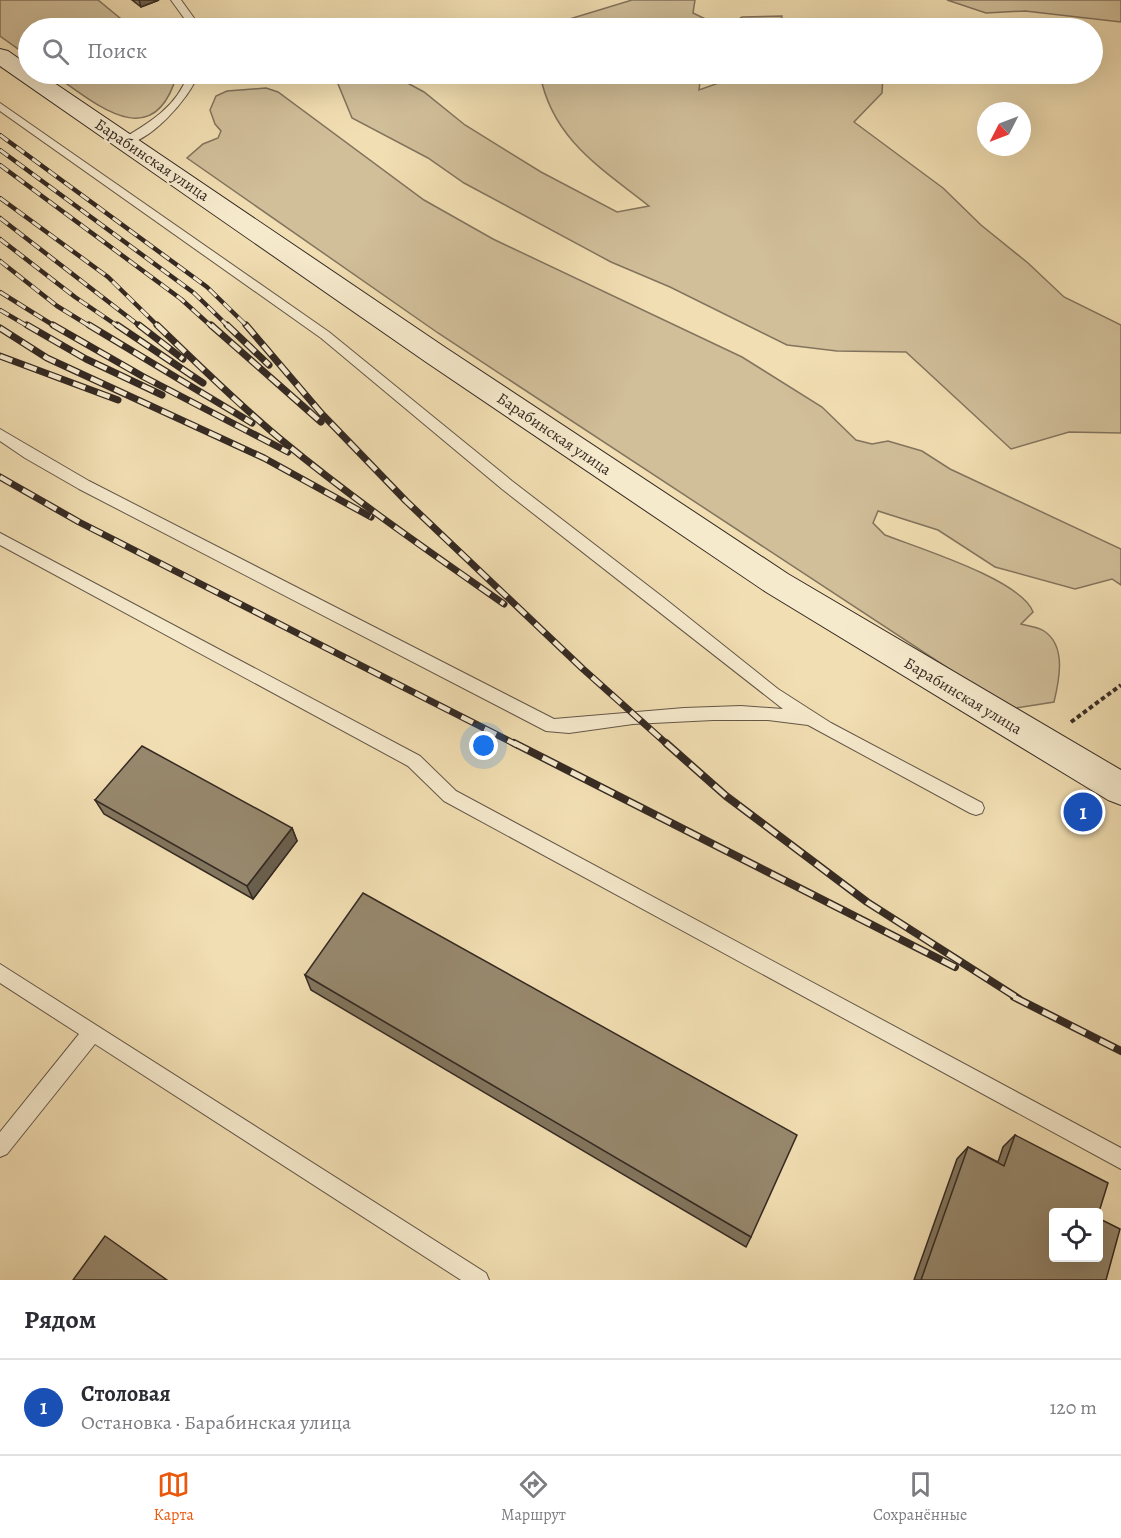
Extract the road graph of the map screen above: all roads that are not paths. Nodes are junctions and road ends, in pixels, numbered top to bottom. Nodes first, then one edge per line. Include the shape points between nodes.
1 (176, 0) edge
2 (189, 18) edge
3 (0, 56) edge
4 (18, 68) edge
5 (40, 84) edge
6 (188, 84) edge
7 (0, 106) edge
8 (124, 142) junction
9 (0, 434) edge
10 (0, 538) edge
11 (825, 728) junction
12 (1121, 789) edge
13 (976, 808) dead end
14 (0, 973) edge
15 (93, 1032) junction
16 (0, 1147) edge
17 (1121, 1159) edge
18 (479, 1280) edge

1 - 2 lane
3 - 4 main road, Барабинская улица
5 - 8 main road, Барабинская улица
6 - 8 lane via 161,120
7 - 11 lane via 325,335 772,694
8 - 12 main road, Барабинская улица via 777,583
9 - 11 lane via 84,485 552,726 568,728 615,719 763,714 799,717
10 - 17 lane via 414,761 450,796
11 - 13 lane
14 - 15 lane
15 - 16 lane
15 - 18 lane

